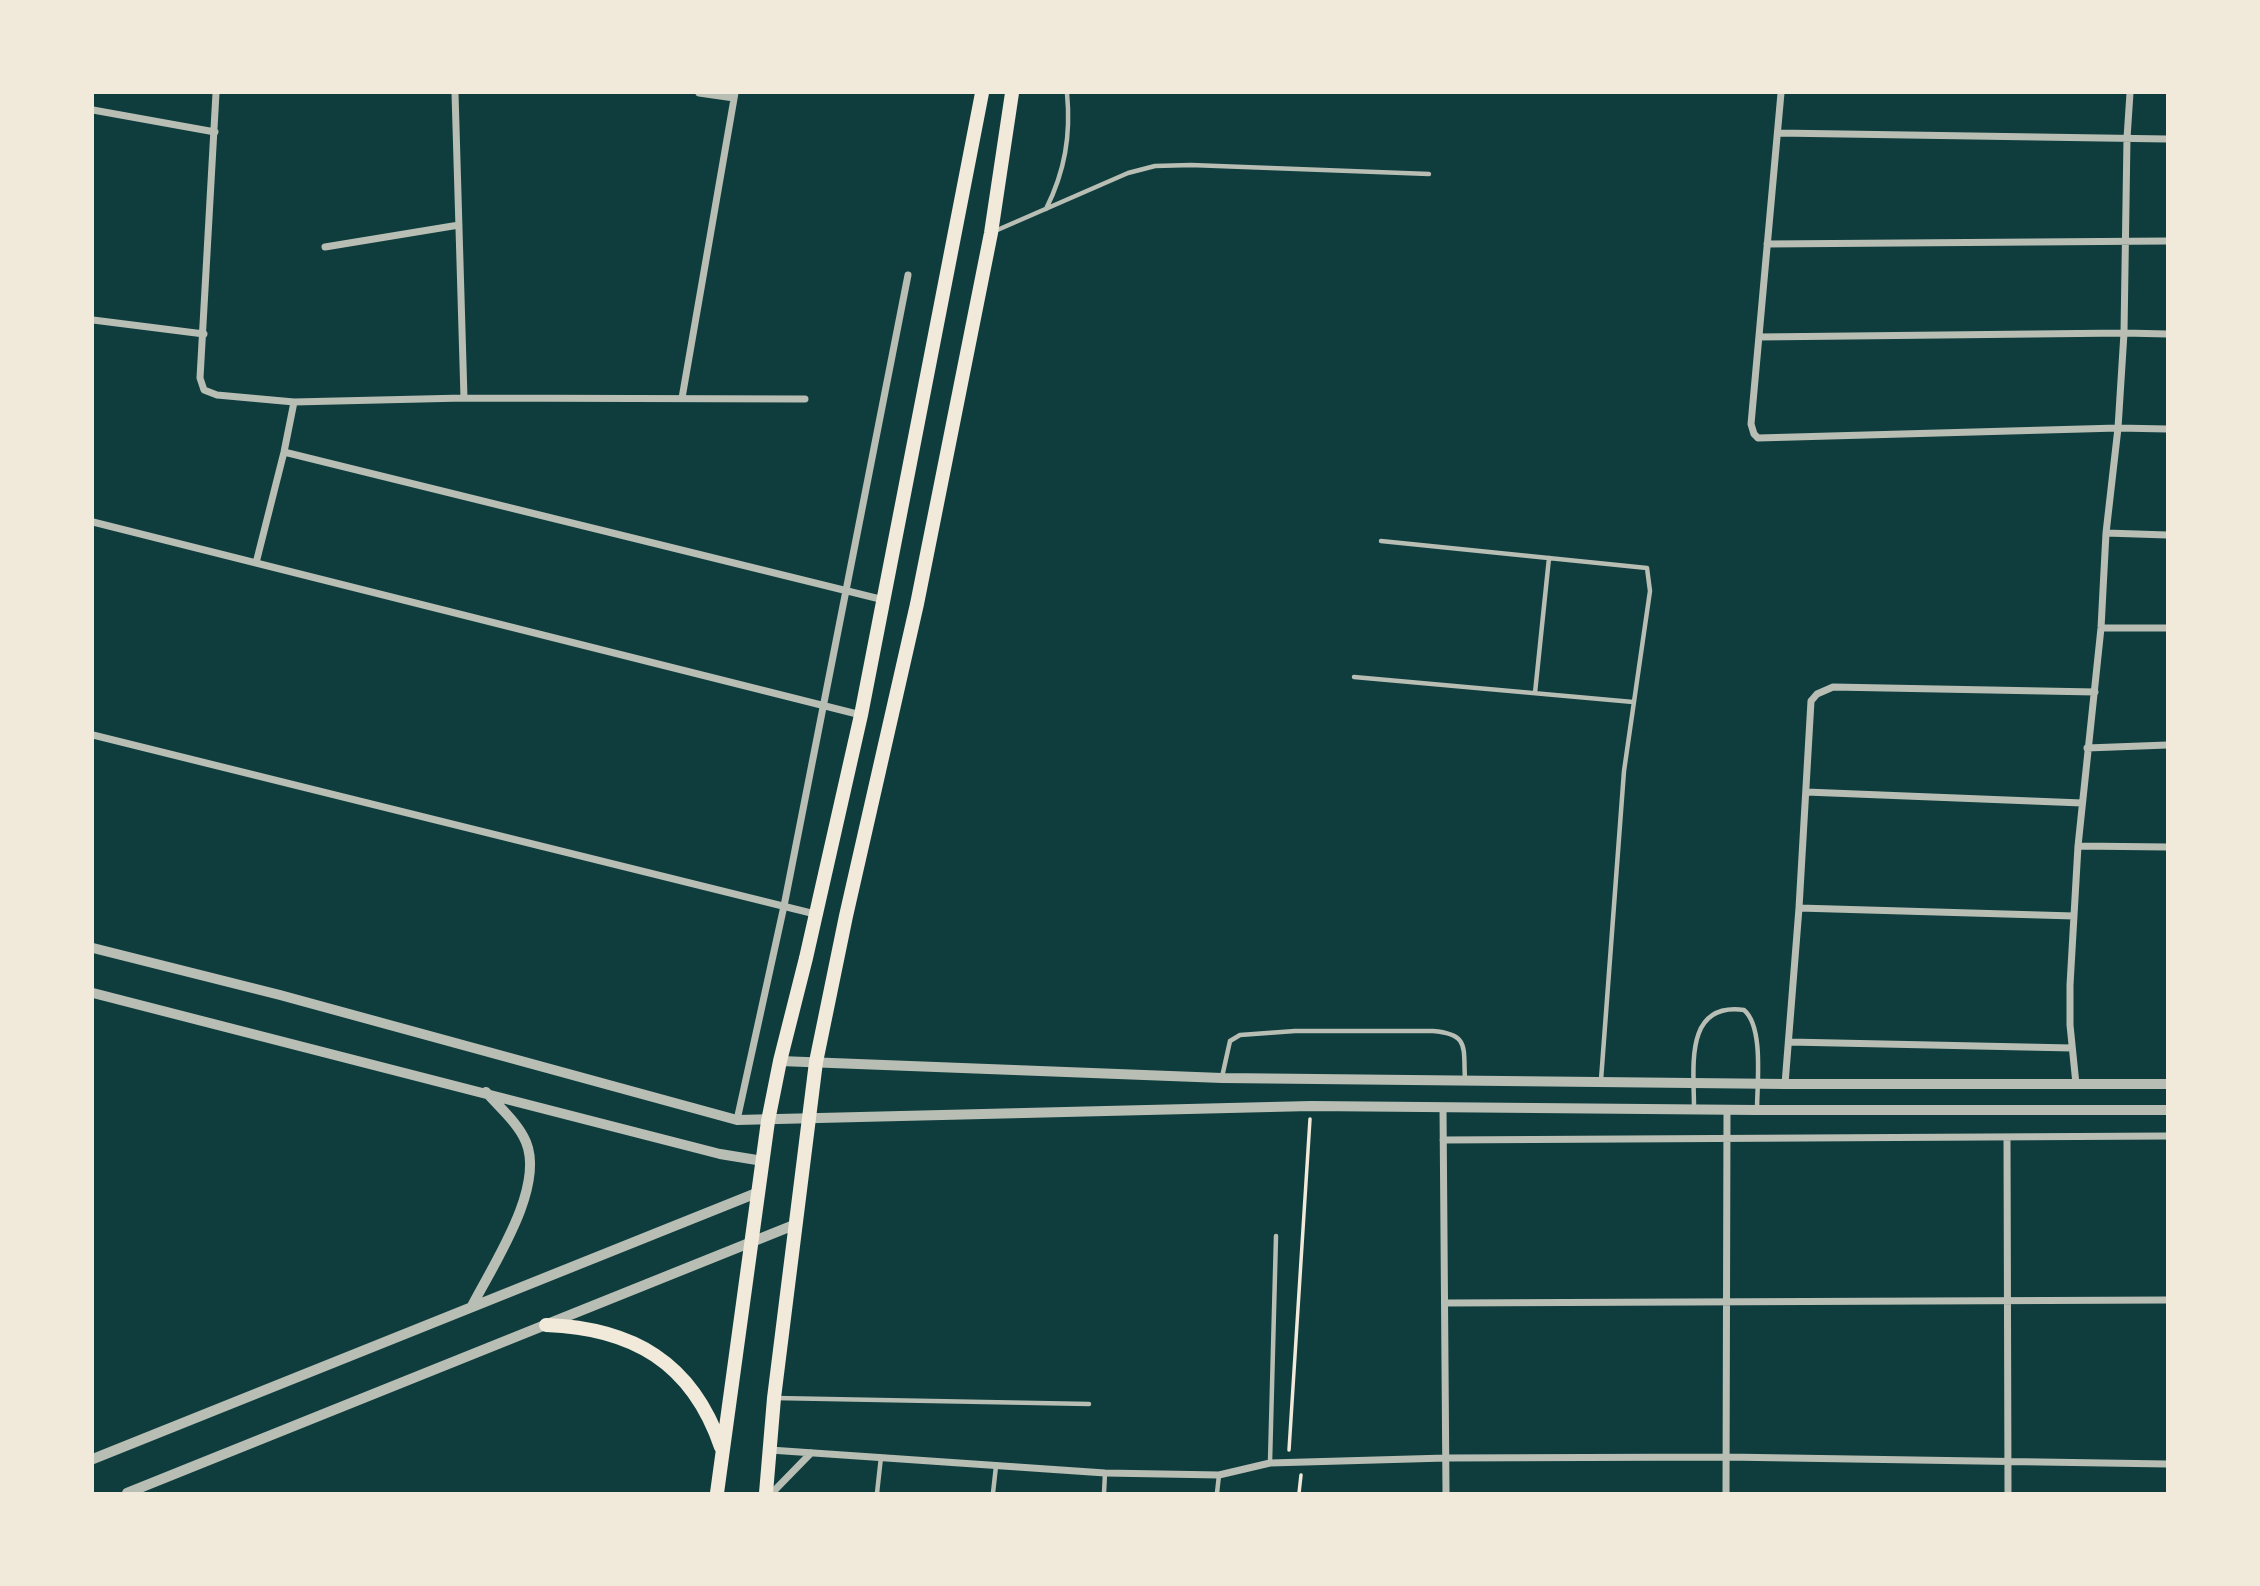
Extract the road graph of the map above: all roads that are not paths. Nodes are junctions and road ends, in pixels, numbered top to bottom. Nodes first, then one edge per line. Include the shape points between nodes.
1 (216, 93) edge
2 (455, 93) edge
3 (699, 93) edge
4 (982, 93) edge
5 (1012, 93) edge
6 (1066, 93) edge
7 (1781, 93) edge
8 (2130, 93) edge
9 (735, 95) edge
10 (93, 110) edge
11 (215, 132) junction
12 (1778, 133) junction
13 (2127, 138) junction
14 (2167, 139) edge
15 (1429, 174) dead end
16 (1046, 209) junction
17 (459, 225) junction
18 (990, 233) junction
19 (2167, 242) edge
20 (2127, 243) junction
21 (1767, 244) junction
22 (325, 247) dead end
23 (908, 275) dead end
24 (93, 320) edge
25 (2124, 333) junction
26 (204, 334) junction
27 (2167, 334) edge
28 (1759, 337) junction
29 (464, 398) junction
30 (682, 398) junction
31 (805, 399) dead end
32 (294, 402) junction
33 (2118, 428) junction
34 (2167, 429) edge
35 (284, 452) junction
36 (93, 522) edge
37 (2106, 533) junction
38 (2167, 535) edge
39 (1381, 541) dead end
40 (1549, 558) junction
41 (256, 563) junction
42 (845, 591) junction
43 (884, 600) junction
44 (2101, 628) junction
45 (2167, 628) edge
46 (1354, 677) dead end
47 (2095, 692) junction
48 (1535, 693) junction
49 (1633, 702) junction
50 (822, 706) junction
51 (861, 715) junction
52 (93, 735) edge
53 (2167, 745) edge
54 (2087, 748) junction
55 (1806, 792) junction
56 (2082, 803) junction
57 (2078, 846) junction
58 (2167, 846) edge
59 (784, 906) junction
60 (1799, 908) junction
61 (816, 914) junction
62 (2074, 916) junction
63 (93, 948) edge
64 (93, 992) edge
65 (1789, 1042) junction
66 (2072, 1048) junction
67 (780, 1061) junction
68 (816, 1062) junction
69 (1222, 1078) junction
70 (1465, 1079) junction
71 (1601, 1081) junction
72 (1694, 1082) junction
73 (1757, 1083) junction
74 (2167, 1083) edge
75 (1785, 1084) junction
76 (2076, 1084) junction
77 (486, 1092) junction
78 (1443, 1107) junction
79 (1694, 1110) junction
80 (1727, 1110) junction
81 (2167, 1110) edge
82 (1757, 1111) junction
83 (808, 1119) junction
84 (737, 1120) junction
85 (768, 1121) junction
86 (2167, 1136) edge
87 (2007, 1137) junction
88 (1727, 1139) junction
89 (1443, 1140) junction
90 (763, 1161) junction
91 (759, 1192) junction
92 (794, 1226) junction
93 (1276, 1236) dead end
94 (753, 1242) junction
95 (2167, 1300) edge
96 (2007, 1301) junction
97 (1727, 1302) junction
98 (1445, 1303) junction
99 (472, 1306) junction
100 (546, 1325) junction
101 (774, 1398) junction
102 (1088, 1404) dead end
103 (769, 1450) junction
104 (722, 1451) junction
105 (811, 1453) junction
106 (881, 1457) junction
107 (1726, 1457) junction
108 (1446, 1458) junction
109 (93, 1459) edge
110 (2008, 1461) junction
111 (1270, 1463) junction
112 (2167, 1464) edge
113 (996, 1466) junction
114 (1105, 1473) junction
115 (1219, 1475) junction
116 (127, 1493) edge
117 (717, 1493) edge
118 (766, 1493) edge
119 (772, 1493) edge
120 (877, 1493) edge
121 (993, 1493) edge
122 (1104, 1493) edge
123 (1217, 1493) edge
124 (1446, 1493) edge
125 (1726, 1493) edge
126 (2008, 1493) edge

1 - 11 street
2 - 17 street
3 - 9 street
4 - 43 main road
5 - 18 main road
6 - 16 lane via 1066,153
7 - 12 street
8 - 13 street
9 - 30 street
10 - 11 street
11 - 26 street
12 - 13 street
12 - 21 street
13 - 14 street
13 - 20 street
15 - 16 lane via 1155,166
16 - 18 lane
17 - 22 street
17 - 29 street
18 - 68 main road via 917,604
19 - 20 street
20 - 21 street
20 - 25 street
21 - 28 street
23 - 42 street
24 - 26 street
25 - 27 street
25 - 28 street
25 - 33 street
26 - 32 street via 200,377 204,390
28 - 33 street via 1751,424 1758,438
29 - 30 street
29 - 32 street
30 - 31 street
32 - 35 street
33 - 34 street
33 - 37 street
35 - 41 street
35 - 42 street
36 - 41 street
37 - 38 street
37 - 44 street
39 - 40 lane
40 - 48 lane
40 - 49 lane via 1647,568 1650,591
41 - 50 street
42 - 43 street
42 - 50 street
43 - 51 main road
44 - 45 street
44 - 47 street
46 - 48 lane
47 - 54 street
47 - 55 street via 1833,687 1811,701
48 - 49 lane
49 - 71 lane
50 - 51 street
50 - 59 street
51 - 61 main road
52 - 59 street
53 - 54 street
54 - 56 street
55 - 56 street
55 - 60 street
56 - 57 street
57 - 58 street
57 - 62 street
59 - 61 street
59 - 84 street
60 - 62 street
60 - 65 street
61 - 67 main road
62 - 66 street
63 - 84 street
64 - 77 street
65 - 66 street
65 - 75 street
66 - 76 street
67 - 68 street
67 - 85 main road
68 - 69 street
68 - 83 main road
69 - 70 street
69 - 70 lane via 1230,1041 1240,1035 1422,1030 1458,1036
70 - 71 street
71 - 72 street
72 - 73 street
72 - 73 lane via 1701,1025 1719,1010 1735,1009 1744,1010 1753,1020
72 - 79 lane
73 - 75 street
73 - 82 lane
74 - 76 street
75 - 76 street
77 - 90 street via 720,1154
77 - 99 street via 526,1142 532,1163 522,1208
78 - 79 street
78 - 83 street
78 - 89 street
79 - 80 street
80 - 82 street
80 - 88 street
81 - 82 street
83 - 85 street
83 - 92 main road
84 - 85 street
85 - 90 main road
86 - 87 street
87 - 88 street
87 - 96 street
88 - 89 street
88 - 97 street
89 - 98 street
90 - 91 main road
91 - 94 main road
91 - 99 street
92 - 94 street
92 - 101 main road
93 - 111 lane
94 - 100 street
94 - 104 main road
95 - 96 street
96 - 97 street
96 - 110 street
97 - 98 street
97 - 107 street
98 - 108 street
99 - 109 street
100 - 104 main road via 598,1330 657,1357 686,1382 701,1403
100 - 116 street
101 - 102 lane
101 - 103 main road
103 - 105 street
103 - 118 main road
104 - 117 main road
105 - 106 street
105 - 119 street
106 - 113 street
106 - 120 lane
107 - 108 street
107 - 110 street
107 - 125 street
108 - 111 street
108 - 124 street
110 - 112 street
110 - 126 street
111 - 115 street
113 - 114 street
113 - 121 lane
114 - 115 street
114 - 122 lane
115 - 123 lane

